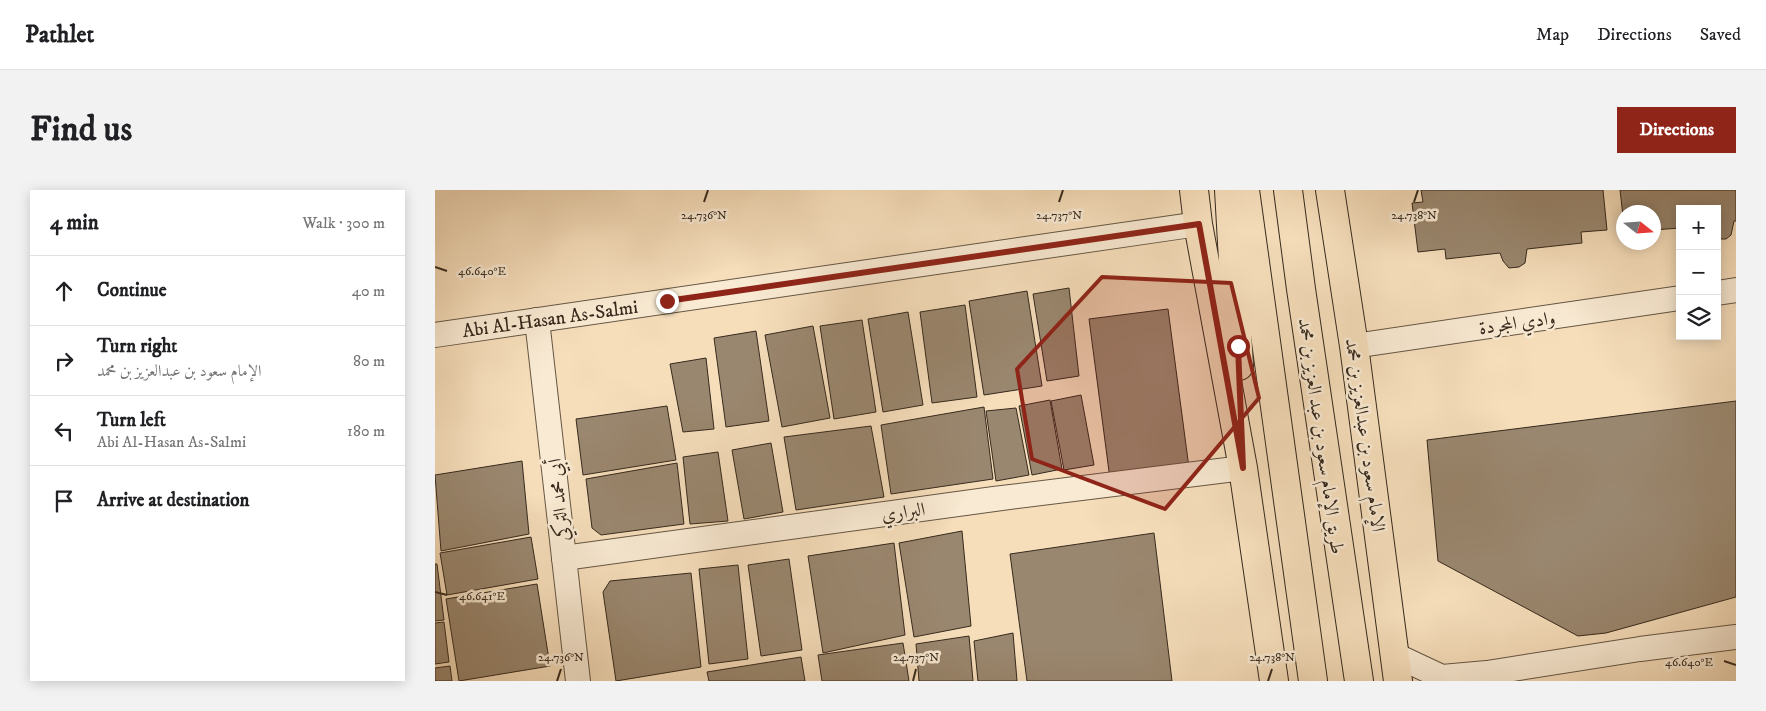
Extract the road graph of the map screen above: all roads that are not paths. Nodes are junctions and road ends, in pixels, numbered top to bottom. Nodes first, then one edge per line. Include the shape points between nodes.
1 (1194, 190) edge
2 (1229, 190) edge
3 (1245, 190) edge
4 (1288, 190) edge
5 (1330, 190) edge
6 (1199, 224) junction
7 (1736, 290) edge
8 (1721, 292) edge
9 (1676, 299) edge
10 (537, 320) junction
11 (435, 335) edge
12 (1354, 346) junction
13 (1243, 468) junction
14 (564, 558) junction
15 (1736, 637) edge
16 (1397, 668) edge
17 (1560, 671) edge
18 (578, 681) edge
19 (1274, 681) edge
20 (1313, 681) edge
21 (1359, 681) edge

1 - 6 main road
2 - 13 main road
3 - 20 main road
4 - 21 main road, طريق الإمام سعود بن عبد العزيز بن محمد
5 - 12 main road, الإمام سعود بن عبدالعزيز بن محمد
6 - 10 street, Abi Al-Hasan As-Salmi
6 - 13 main road
7 - 8 street
9 - 12 street, وادي المجردة
10 - 11 street, Abi Al-Hasan As-Salmi
10 - 14 street, أبي محمد التركي
12 - 16 main road, الإمام سعود بن عبدالعزيز بن محمد
13 - 14 street, البراري via 994,498
13 - 19 main road
14 - 18 street, أبي محمد التركي
15 - 17 street
16 - 17 street via 1442,676

